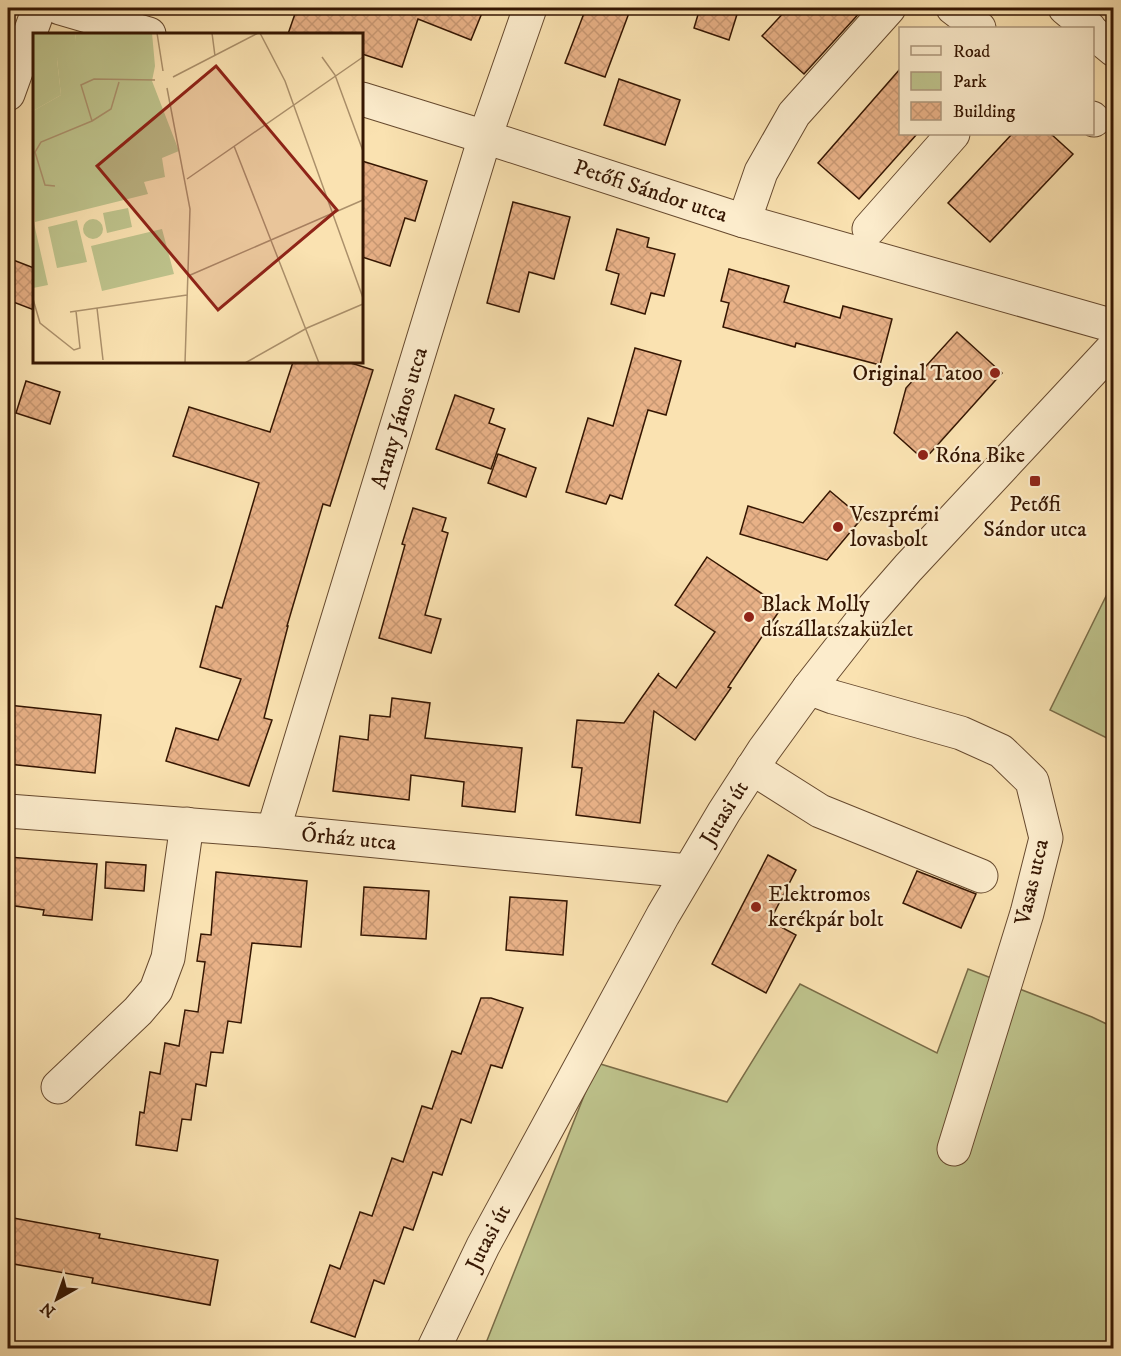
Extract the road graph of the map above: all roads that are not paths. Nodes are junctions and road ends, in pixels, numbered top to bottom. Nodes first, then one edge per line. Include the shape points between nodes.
1 (39, 8) edge
2 (60, 8) edge
3 (531, 8) edge
4 (889, 8) edge
5 (953, 8) edge
6 (1065, 8) edge
7 (978, 27) edge
8 (1088, 27) edge
9 (145, 33) edge
10 (1094, 34) edge
11 (1113, 50) edge
12 (8, 94) edge
13 (363, 99) edge
14 (951, 135) edge
15 (485, 137) junction
16 (744, 221) junction
17 (868, 229) dead end
18 (1113, 326) edge
19 (1113, 347) edge
20 (808, 688) junction
21 (752, 768) junction
22 (8, 810) edge
23 (187, 825) junction
24 (273, 831) junction
25 (688, 871) junction
26 (981, 876) dead end
27 (58, 1087) dead end
28 (954, 1149) dead end
29 (434, 1348) edge

1 - 12 street
2 - 9 street
3 - 15 street, Arany János utca
4 - 16 street via 794,114 761,172
5 - 7 street
6 - 8 street
10 - 11 street
13 - 15 street, Petőfi Sándor utca
14 - 17 street
15 - 16 street, Petőfi Sándor utca
15 - 24 street, Arany János utca
16 - 18 street, Petőfi Sándor utca
19 - 20 street, Jutasi út via 908,568
20 - 21 street, Jutasi út
20 - 28 street, Vasas utca via 961,733 1001,751 1032,781 1046,838 1027,913
21 - 25 street, Jutasi út
21 - 26 street via 820,811
22 - 23 street, Őrház utca
23 - 24 street, Őrház utca
23 - 27 street via 168,958 156,990
24 - 25 street, Őrház utca
25 - 29 street, Jutasi út via 483,1246

